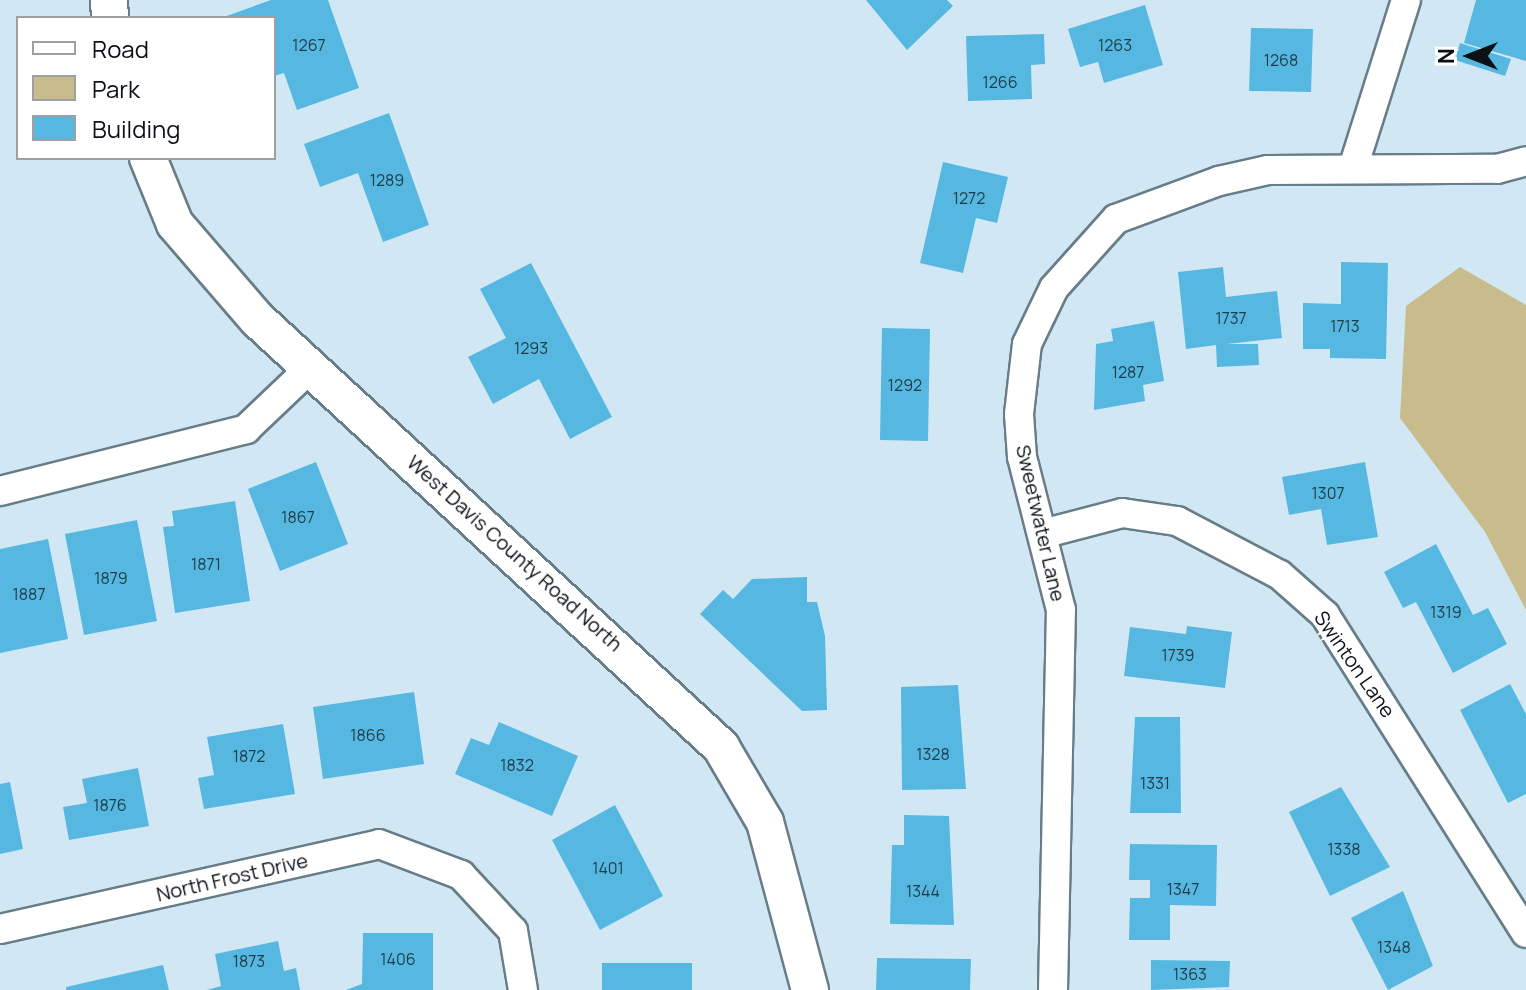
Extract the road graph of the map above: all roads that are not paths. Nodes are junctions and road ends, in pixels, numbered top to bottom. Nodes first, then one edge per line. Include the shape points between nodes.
1 (1406, 0) edge
2 (149, 160) edge
3 (1526, 161) edge
4 (1353, 168) junction
5 (309, 369) junction
6 (0, 491) edge
7 (1046, 533) junction
8 (0, 929) edge
9 (1526, 933) edge
10 (523, 990) edge
11 (810, 990) edge
12 (1053, 990) edge

1 - 4 street
2 - 5 street, West Davis County Road North via 175,224 196,252
3 - 4 street, Sweetwater Lane via 1497,169
4 - 7 street, Sweetwater Lane via 1268,170 1179,192 1116,219 1084,249 1054,288 1027,344 1022,457
5 - 6 street via 246,429
5 - 11 street, West Davis County Road North via 660,683 721,747 765,822
7 - 9 street, Swinton Lane via 1122,513 1177,521 1280,575 1325,615
7 - 12 street, Sweetwater Lane via 1061,610
8 - 10 street, North Frost Drive via 379,844 461,875 513,931

